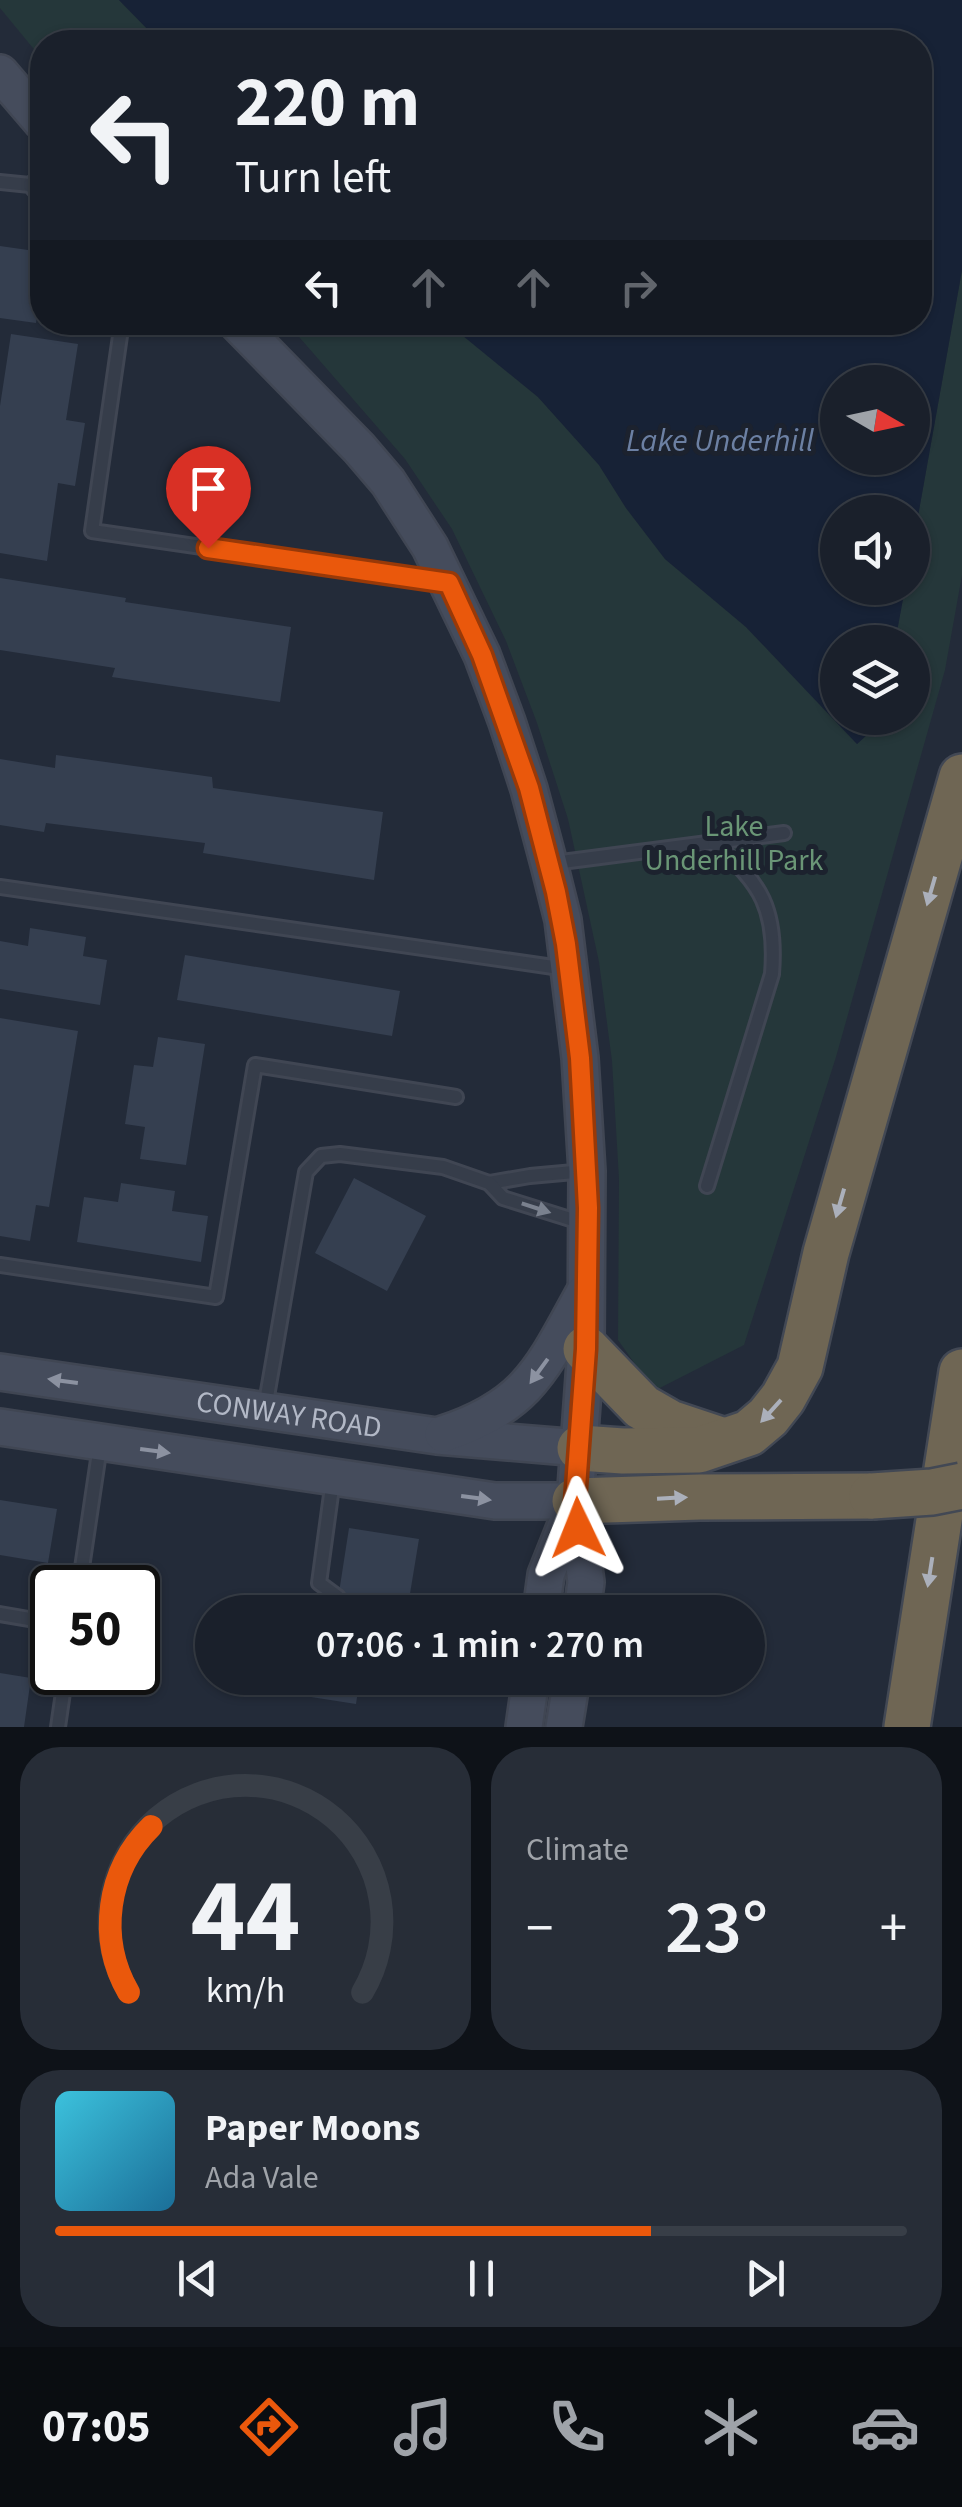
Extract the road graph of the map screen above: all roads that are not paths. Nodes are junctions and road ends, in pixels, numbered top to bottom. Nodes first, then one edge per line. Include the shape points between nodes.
1 (0, 73) edge
2 (30, 108) edge
3 (0, 182) edge
4 (30, 185) edge
5 (120, 335) edge
6 (249, 335) edge
7 (449, 583) junction
8 (962, 777) edge
9 (784, 834) dead end
10 (714, 843) junction
11 (549, 864) junction
12 (0, 887) edge
13 (569, 969) junction
14 (456, 1097) dead end
15 (587, 1171) junction
16 (489, 1183) junction
17 (707, 1186) dead end
18 (588, 1225) junction
19 (0, 1265) edge
20 (588, 1287) junction
21 (586, 1349) junction
22 (0, 1372) edge
23 (962, 1372) edge
24 (265, 1411) junction
25 (0, 1427) edge
26 (437, 1436) junction
27 (728, 1442) junction
28 (100, 1443) junction
29 (580, 1448) junction
30 (334, 1478) junction
31 (962, 1486) edge
32 (575, 1501) junction
33 (82, 1565) edge
34 (335, 1595) edge
35 (543, 1595) edge
36 (584, 1595) edge
37 (0, 1614) edge
38 (30, 1619) edge
39 (63, 1695) edge
40 (529, 1695) edge
41 (569, 1695) edge
42 (58, 1727) edge
43 (524, 1727) edge
44 (564, 1727) edge
45 (907, 1727) edge

1 - 2 main road
3 - 4 lane
5 - 7 lane via 92,531
6 - 7 main road via 388,482
7 - 11 main road via 507,722
8 -> 27 highway via 826,1253 800,1367 768,1417
9 - 10 lane
10 - 11 lane
10 - 17 lane via 764,898 774,945 772,974
11 - 13 main road
12 - 13 lane
13 - 15 main road
14 - 19 lane via 255,1065 216,1297
15 - 16 lane
15 - 18 main road
16 -> 18 lane via 503,1198
16 - 24 lane via 443,1167 320,1156 306,1172
18 - 20 main road
20 - 21 main road
20 -> 26 main road via 522,1393 470,1425
21 - 27 highway via 642,1406
21 - 29 main road
24 -> 22 main road, CONWAY ROAD
23 -> 45 highway
24 - 26 main road, CONWAY ROAD
25 - 28 main road, CONWAY ROAD
26 - 29 main road, CONWAY ROAD
27 - 29 highway via 699,1450
28 -> 30 main road, CONWAY ROAD
28 - 33 lane
29 - 32 main road
30 -> 32 main road, CONWAY ROAD via 495,1501
30 - 34 lane via 320,1583
32 -> 31 highway, bridge via 872,1496
32 - 35 main road
32 - 36 main road
37 - 38 lane
39 - 42 lane
40 - 43 main road
41 - 44 main road

